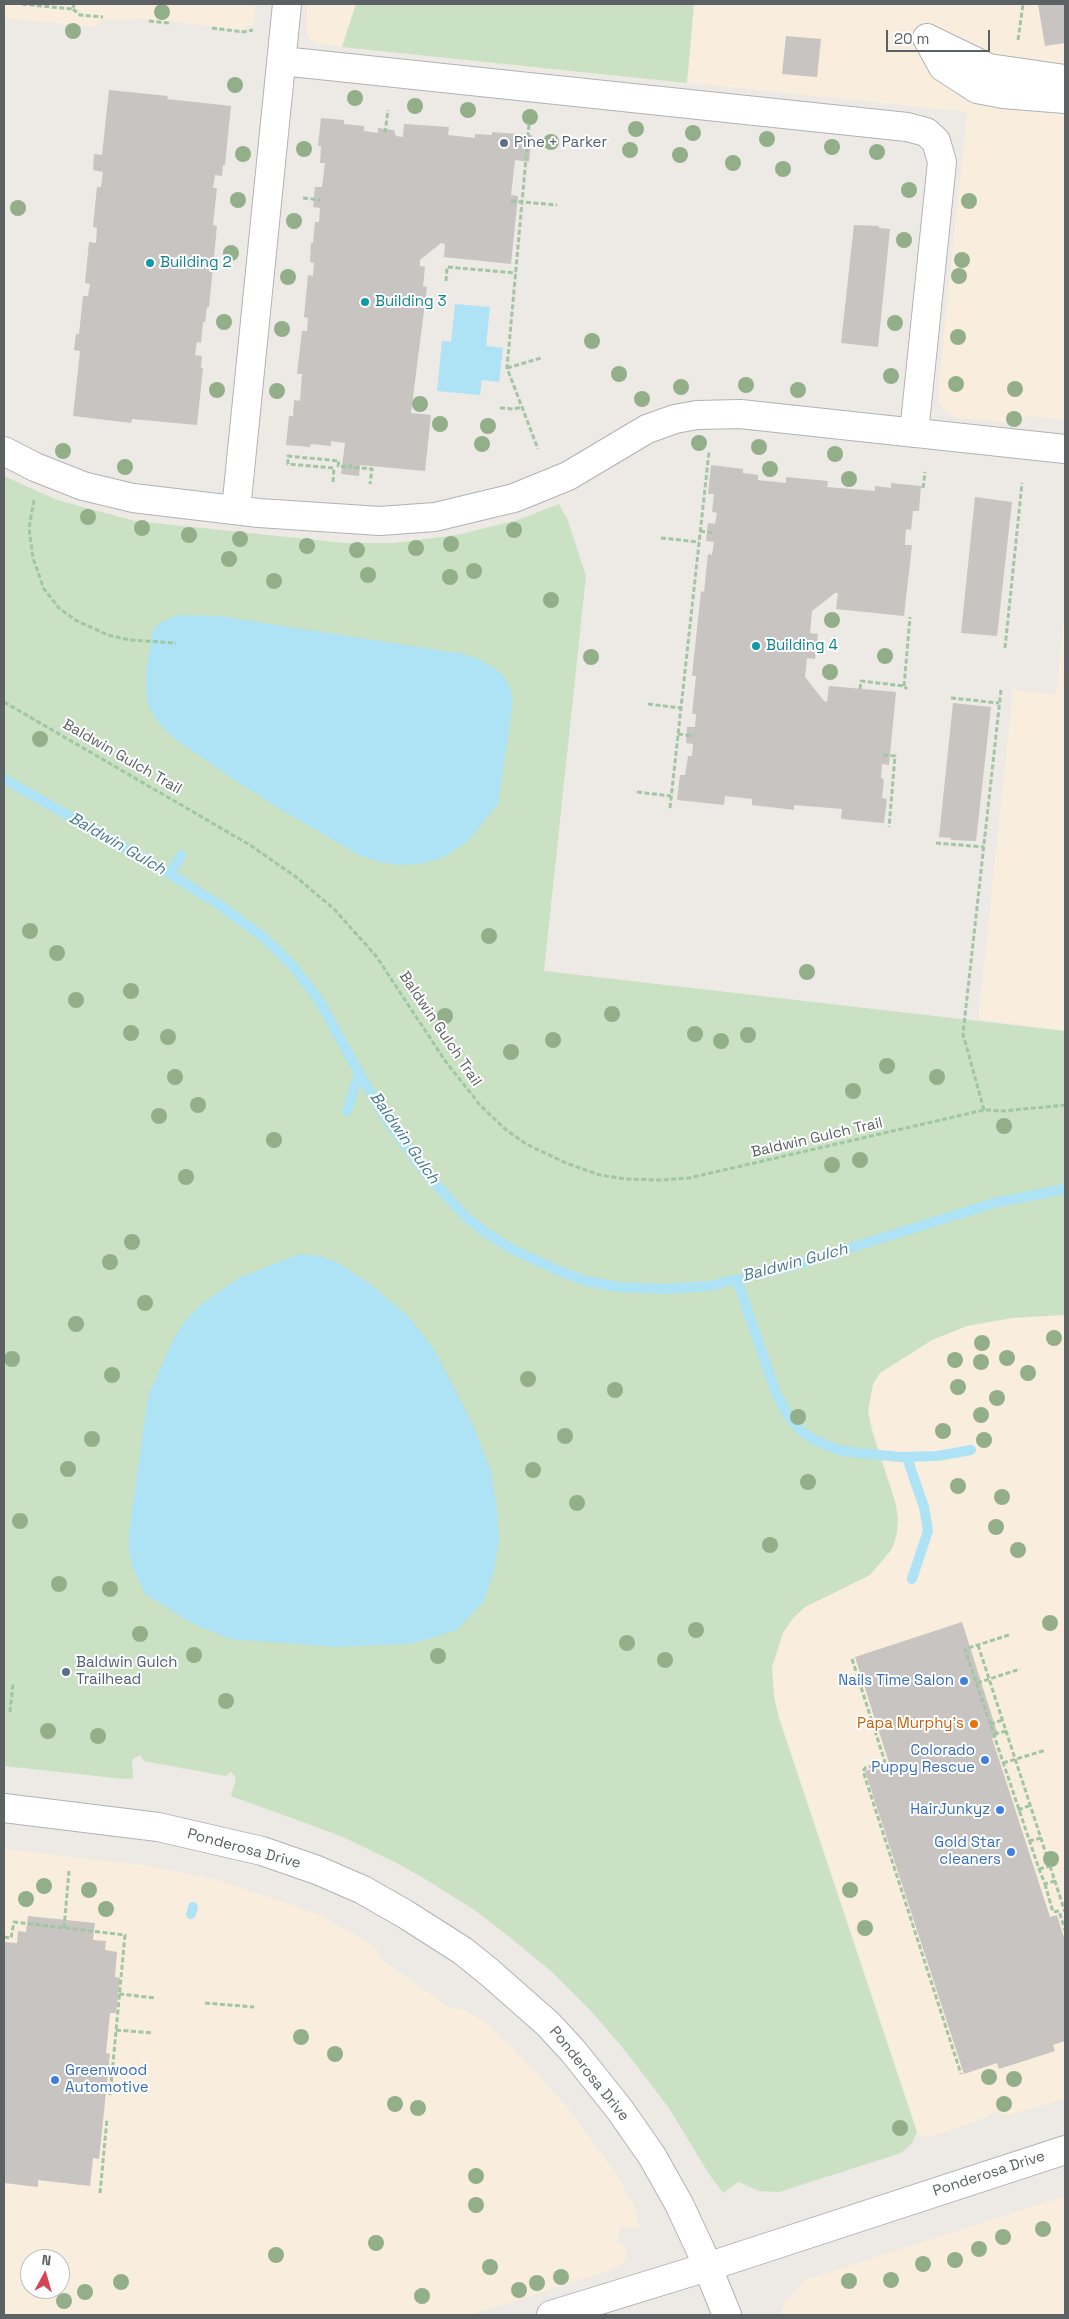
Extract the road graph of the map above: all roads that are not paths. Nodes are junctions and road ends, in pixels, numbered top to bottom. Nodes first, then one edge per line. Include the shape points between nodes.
1 (287, 4) edge
2 (282, 61) junction
3 (1065, 79) edge
4 (1065, 99) edge
5 (914, 433) junction
6 (1065, 449) edge
7 (4, 451) edge
8 (236, 510) junction
9 (4, 1808) edge
10 (1065, 2150) edge
11 (708, 2267) junction
12 (551, 2315) edge
13 (727, 2315) edge

1 - 2 street
2 - 5 street via 907,126 926,132 939,147 942,169
2 - 8 street
3 - 4 street via 989,68 927,38 943,67 978,88 1002,94
5 - 6 street
5 - 8 street via 740,414 697,415 675,419 639,433 586,466 545,486 453,514 380,522
7 - 8 street via 83,486 134,498
9 - 11 street, Ponderosa Drive via 158,1827 262,1851 348,1883 431,1929 490,1972 548,2024 578,2057 652,2156
10 - 11 street, Ponderosa Drive
11 - 12 street
11 - 13 street

